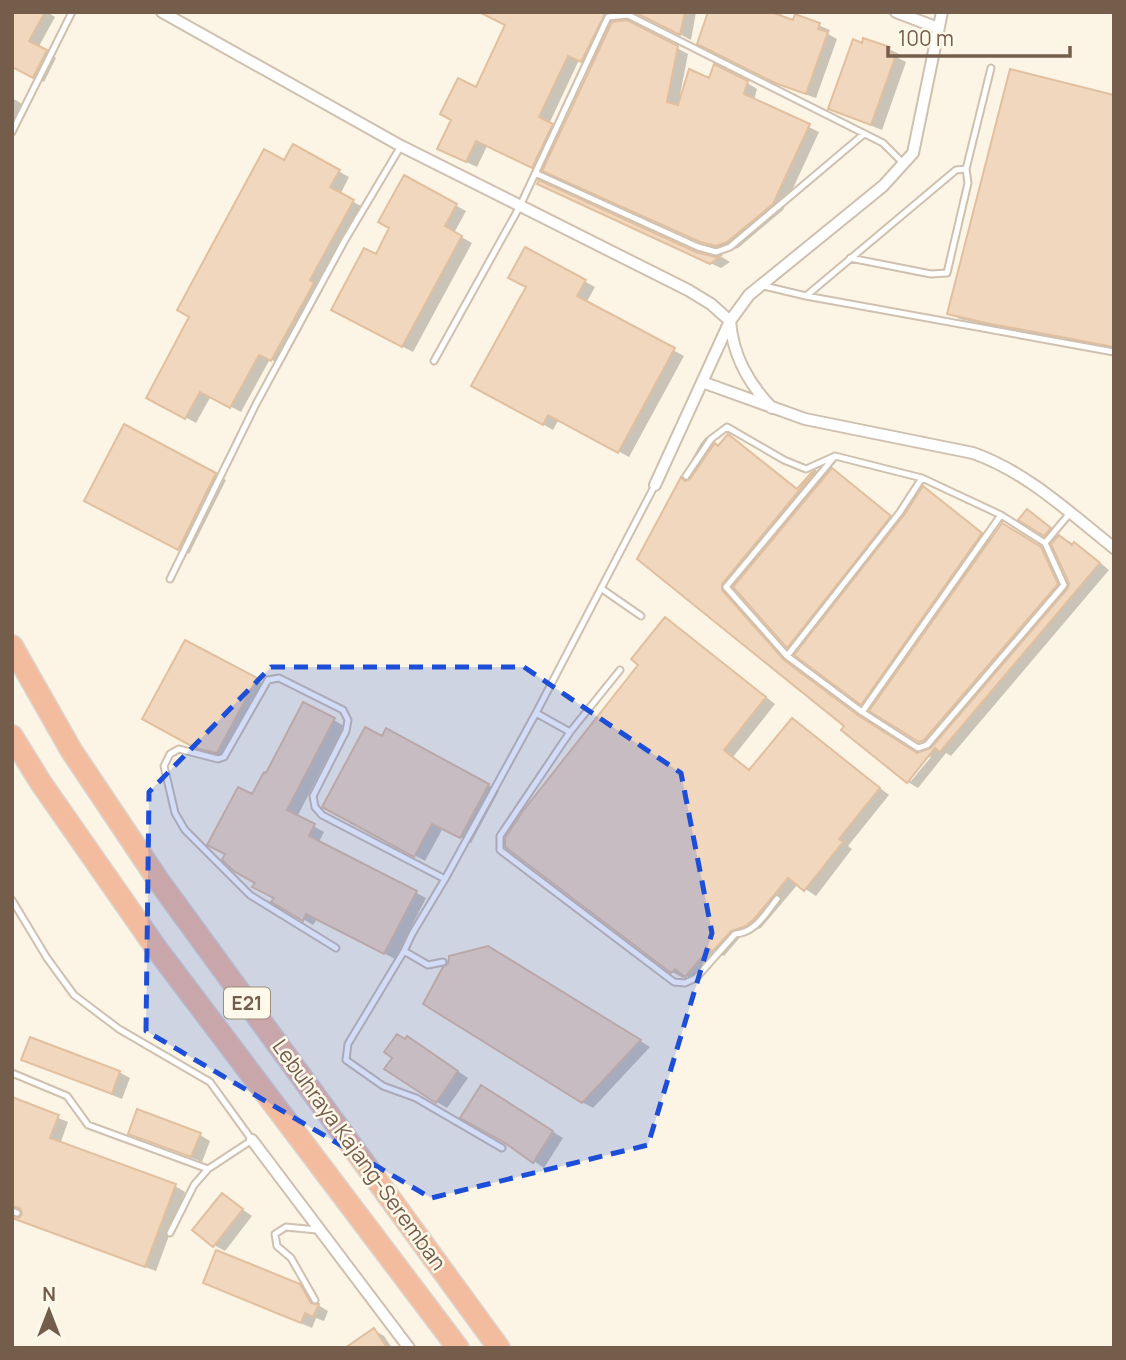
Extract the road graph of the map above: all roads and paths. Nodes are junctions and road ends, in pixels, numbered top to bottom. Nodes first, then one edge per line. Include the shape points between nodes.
1 (72, 12) edge
2 (162, 12) edge
3 (896, 12) edge
4 (942, 12) edge
5 (938, 28) junction
6 (991, 68) dead end
7 (12, 132) edge
8 (864, 134) junction
9 (401, 146) junction
10 (904, 164) junction
11 (966, 169) junction
12 (535, 173) junction
13 (520, 206) junction
14 (850, 258) junction
15 (761, 285) junction
16 (806, 296) junction
17 (730, 321) junction
18 (1114, 352) edge
19 (434, 361) dead end
20 (702, 382) junction
21 (772, 408) junction
22 (835, 456) junction
23 (686, 476) dead end
24 (922, 478) junction
25 (655, 485) joint
26 (1070, 513) junction
27 (1001, 515) junction
28 (1045, 543) junction
29 (1114, 548) edge
30 (170, 579) dead end
31 (602, 589) junction
32 (641, 616) dead end
33 (12, 646) edge
34 (787, 656) junction
35 (620, 670) dead end
36 (862, 712) junction
37 (536, 713) junction
38 (570, 732) junction
39 (12, 736) edge
40 (445, 879) junction
41 (777, 899) dead end
42 (12, 900) edge
43 (336, 948) dead end
44 (404, 951) junction
45 (443, 962) dead end
46 (12, 1073) edge
47 (252, 1140) junction
48 (502, 1148) dead end
49 (208, 1170) junction
50 (320, 1230) junction
51 (170, 1233) dead end
52 (315, 1300) dead end
53 (409, 1348) edge
54 (458, 1348) edge
55 (499, 1348) edge

1 - 7 lane
2 - 9 street
3 - 5 street
4 - 5 street
5 - 10 street via 918,135
6 - 11 lane
8 - 10 lane via 883,143
8 - 12 lane via 730,247 716,252
8 - 12 lane via 628,15 608,17
9 - 13 street
9 - 30 lane via 256,404
10 - 15 street via 883,187
11 - 14 lane via 956,170
11 - 14 lane via 968,183 947,273
12 - 13 lane
13 - 17 street via 688,290
13 - 19 lane
14 - 16 lane
15 - 16 lane
15 - 17 street
16 - 18 lane
17 - 20 street
17 - 21 street via 741,366
20 - 21 street
20 - 25 street
21 - 26 street via 993,460
22 - 23 lane via 806,469 727,427 711,439
22 - 24 lane
22 - 34 lane via 726,587
24 - 27 lane
24 - 34 lane
25 - 31 lane
26 - 28 lane
26 - 29 street
27 - 28 lane
27 - 36 lane
28 - 36 lane via 1064,585 927,745 918,748
31 - 32 lane
31 - 37 lane
33 - 55 highway, Lebuhraya Kajang-Seremban / E21 via 71,750 158,880
34 - 36 lane
35 - 38 lane
37 - 38 lane
37 - 40 lane
38 - 41 lane via 500,836 500,850 674,982 696,978 735,934 752,928
39 - 54 highway, Lebuhraya Kajang-Seremban / E21 via 164,959
40 - 43 lane via 322,815 313,796 348,720 343,710 279,678 268,680 224,757 179,749 164,766 167,784 185,830 250,895
40 - 44 lane
42 - 47 lane via 74,995 119,1028 210,1082
44 - 45 lane via 428,965
44 - 48 lane via 348,1044 346,1060 383,1086 416,1098
46 - 49 lane via 67,1096 88,1125
47 - 49 lane
47 - 50 street
49 - 51 lane via 194,1185
50 - 52 lane via 286,1227 275,1234 277,1247 291,1258
50 - 53 street

